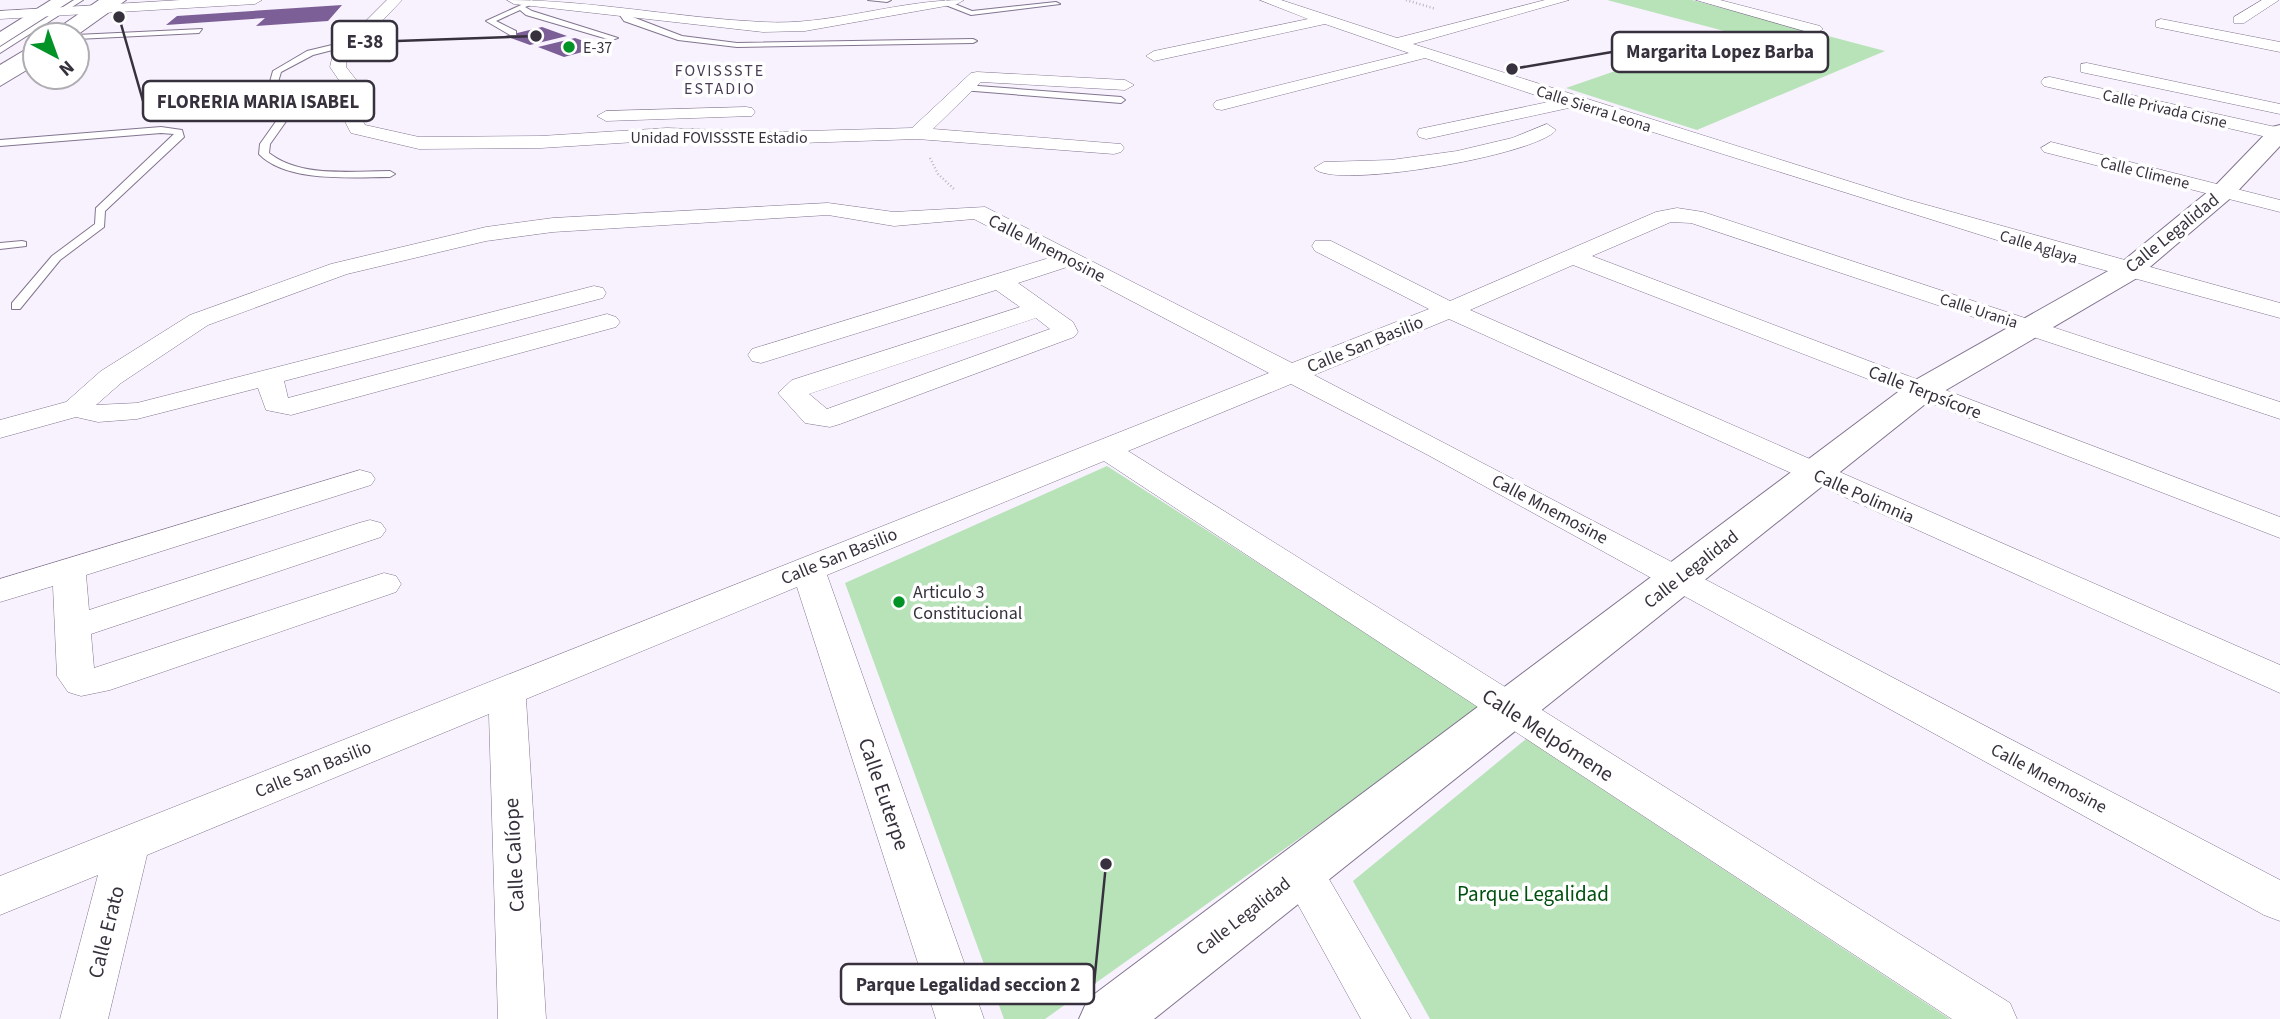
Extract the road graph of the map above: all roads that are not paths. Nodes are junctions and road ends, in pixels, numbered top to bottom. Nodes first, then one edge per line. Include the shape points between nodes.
1 (255, 0) edge
2 (395, 0) edge
3 (872, 0) edge
4 (887, 0) edge
5 (1267, 0) edge
6 (1562, 0) edge
7 (1703, 0) edge
8 (2239, 0) edge
9 (951, 1) edge
10 (2269, 2) edge
11 (521, 3) edge
12 (99, 4) edge
13 (1056, 4) dead end
14 (58, 6) edge
15 (620, 13) junction
16 (0, 15) edge
17 (1325, 19) junction
18 (2239, 20) dead end
19 (73, 21) edge
20 (80, 21) edge
21 (2161, 24) dead end
22 (1815, 29) dead end
23 (199, 32) dead end
24 (513, 33) dead end
25 (91, 36) edge
26 (614, 38) dead end
27 (0, 40) edge
28 (973, 41) dead end
29 (353, 42) junction
30 (1397, 43) junction
31 (2280, 47) edge
32 (0, 51) edge
33 (1426, 53) junction
34 (21, 55) edge
35 (1154, 56) dead end
36 (21, 66) edge
37 (2087, 68) dead end
38 (0, 69) edge
39 (0, 80) edge
40 (2050, 82) dead end
41 (1123, 93) dead end
42 (760, 96) dead end
43 (625, 100) dead end
44 (1574, 101) junction
45 (1222, 105) dead end
46 (684, 106) junction
47 (746, 112) dead end
48 (1515, 115) junction
49 (606, 116) dead end
50 (2280, 127) edge
51 (1446, 129) junction
52 (917, 132) junction
53 (1426, 132) dead end
54 (667, 134) junction
55 (0, 143) edge
56 (1114, 148) dead end
57 (2052, 148) dead end
58 (1488, 150) junction
59 (1324, 168) dead end
60 (390, 174) dead end
61 (1801, 176) joint
62 (2224, 191) junction
63 (2280, 206) edge
64 (1677, 215) joint
65 (22, 244) dead end
66 (0, 246) edge
67 (1322, 246) dead end
68 (1570, 256) junction
69 (1070, 259) junction
70 (2127, 272) junction
71 (1000, 281) junction
72 (594, 293) dead end
73 (16, 306) dead end
74 (1039, 309) junction
75 (1449, 310) junction
76 (2280, 311) edge
77 (607, 322) dead end
78 (2030, 326) junction
79 (761, 355) dead end
80 (1291, 373) junction
81 (269, 377) junction
82 (1922, 390) junction
83 (76, 408) junction
84 (2280, 411) edge
85 (0, 429) edge
86 (1105, 449) junction
87 (1814, 474) junction
88 (360, 480) dead end
89 (2280, 528) edge
90 (370, 530) dead end
91 (808, 569) junction
92 (69, 570) junction
93 (1679, 578) junction
94 (384, 584) dead end
95 (0, 592) edge
96 (72, 628) junction
97 (2280, 680) edge
98 (507, 691) junction
99 (1508, 710) junction
100 (128, 844) junction
101 (1301, 870) junction
102 (0, 896) edge
103 (2280, 902) edge
104 (84, 1019) edge
105 (522, 1019) edge
106 (960, 1019) edge
107 (1109, 1019) edge
108 (1387, 1019) edge
109 (1993, 1019) edge

1 - 12 street
2 - 29 street, Unidad FOVISSSTE Estadio
3 - 4 lane
5 - 17 street, Calle Sierra Leona
6 - 30 street
7 - 22 street
8 - 10 street
9 - 13 lane via 971,13
9 - 15 street via 806,26 763,27
10 - 18 street
11 - 15 street
11 - 24 lane via 490,21
11 - 26 lane via 529,13
12 - 14 street
12 - 19 lane
12 - 20 street
14 - 16 street
14 - 27 street
14 - 32 lane
15 - 28 lane via 681,38 737,45
17 - 30 street, Calle Sierra Leona
17 - 35 street
21 - 31 street
23 - 25 lane
29 - 54 street, Unidad FOVISSSTE Estadio via 339,57 338,66 352,86 350,114 358,130 419,143
29 - 60 lane via 310,53 277,71 272,89 282,120 265,144 264,154 282,165 316,172
30 - 33 street, Calle Sierra Leona
33 - 44 street, Calle Sierra Leona
33 - 45 street
34 - 38 lane
36 - 39 street
37 - 50 street
40 - 50 street, Calle Privada Cisne
41 - 52 street via 971,82
42 - 46 street
43 - 46 street
44 - 48 street
44 - 61 street, Calle Sierra Leona
46 - 47 street
46 - 49 street
46 - 54 street
48 - 51 street
48 - 58 street via 1547,130
50 - 62 street, Calle Legalidad
51 - 53 street
51 - 58 street
52 - 54 street, Unidad FOVISSSTE Estadio via 772,138
52 - 56 street, Unidad FOVISSSTE Estadio
55 - 73 lane via 179,132 179,137 100,210 100,225 56,258
57 - 62 street, Calle Climene
58 - 59 street via 1412,165
61 - 70 street, Calle Aglaya
62 - 63 street, Calle Climene
62 - 70 street, Calle Legalidad
64 - 68 street, Calle San Basilio
64 - 78 street, Calle Urania
65 - 66 lane
67 - 75 street, Calle Polimnia
68 - 75 street, Calle San Basilio
68 - 82 street, Calle Terpsícore
69 - 71 street
69 - 80 street, Calle Mnemosine
69 - 83 street, Calle Mnemosine via 977,212 894,219 828,209 567,224 486,234 339,270 200,320 111,377
70 - 76 street, Calle Aglaya
70 - 78 street, Calle Legalidad
71 - 74 street
71 - 79 street
72 - 81 street
74 - 74 street via 802,386 792,393 811,415 830,418 1065,332
75 - 80 street, Calle San Basilio
75 - 87 street, Calle Polimnia
77 - 81 street via 291,407 276,404
78 - 82 street, Calle Legalidad
78 - 84 street, Calle Urania
80 - 86 street, Calle San Basilio
80 - 93 street, Calle Mnemosine
81 - 83 street via 124,414
82 - 87 street, Calle Legalidad
82 - 89 street, Calle Terpsícore
83 - 85 street
86 - 91 street, Calle San Basilio
86 - 99 street, Calle Melpómene
87 - 93 street, Calle Legalidad
87 - 97 street, Calle Polimnia
88 - 92 street
90 - 96 street
91 - 98 street, Calle San Basilio
91 - 106 street, Calle Euterpe
92 - 95 street
92 - 96 street
93 - 99 street, Calle Legalidad
93 - 103 street, Calle Mnemosine
94 - 96 street via 97,681 81,683 76,676
98 - 100 street, Calle San Basilio
98 - 105 street, Calle Calíope
99 - 101 street, Calle Legalidad
99 - 109 street, Calle Melpómene
100 - 102 street, Calle San Basilio
100 - 104 street, Calle Erato
101 - 107 street, Calle Legalidad
101 - 108 street

